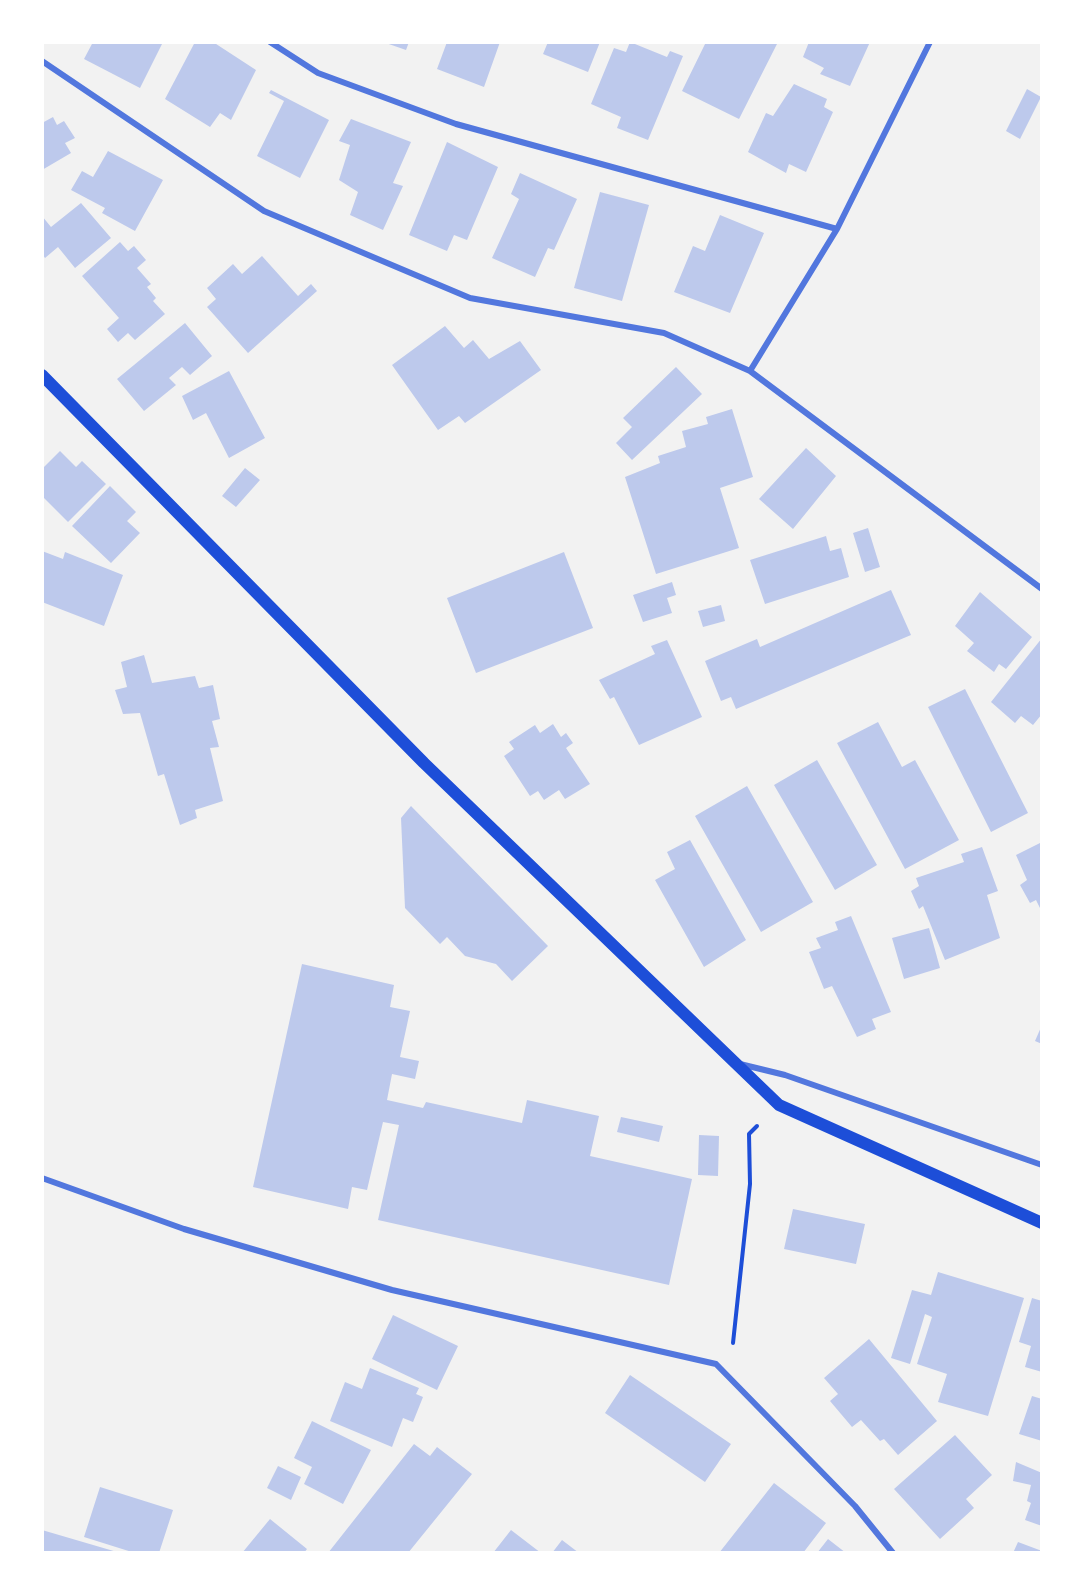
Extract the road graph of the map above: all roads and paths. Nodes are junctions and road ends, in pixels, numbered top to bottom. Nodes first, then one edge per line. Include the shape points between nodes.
1 (270, 42) edge
2 (930, 42) edge
3 (42, 61) edge
4 (837, 229) junction
5 (750, 371) junction
6 (42, 375) edge
7 (1042, 589) edge
8 (737, 1063) junction
9 (779, 1105) junction
10 (1042, 1165) edge
11 (42, 1178) edge
12 (1042, 1223) edge
13 (716, 1364) junction
14 (893, 1553) edge

1 - 4 street via 318,73 456,124
2 - 4 street
3 - 5 street via 264,211 470,298 664,333
4 - 5 street
5 - 7 street
6 - 8 main road via 424,763
8 - 9 main road
8 - 10 street via 785,1075
9 - 12 main road
9 - 13 path via 750,1134 750,1184 734,1343
11 - 13 street via 184,1229 392,1290
13 - 14 street via 855,1506

